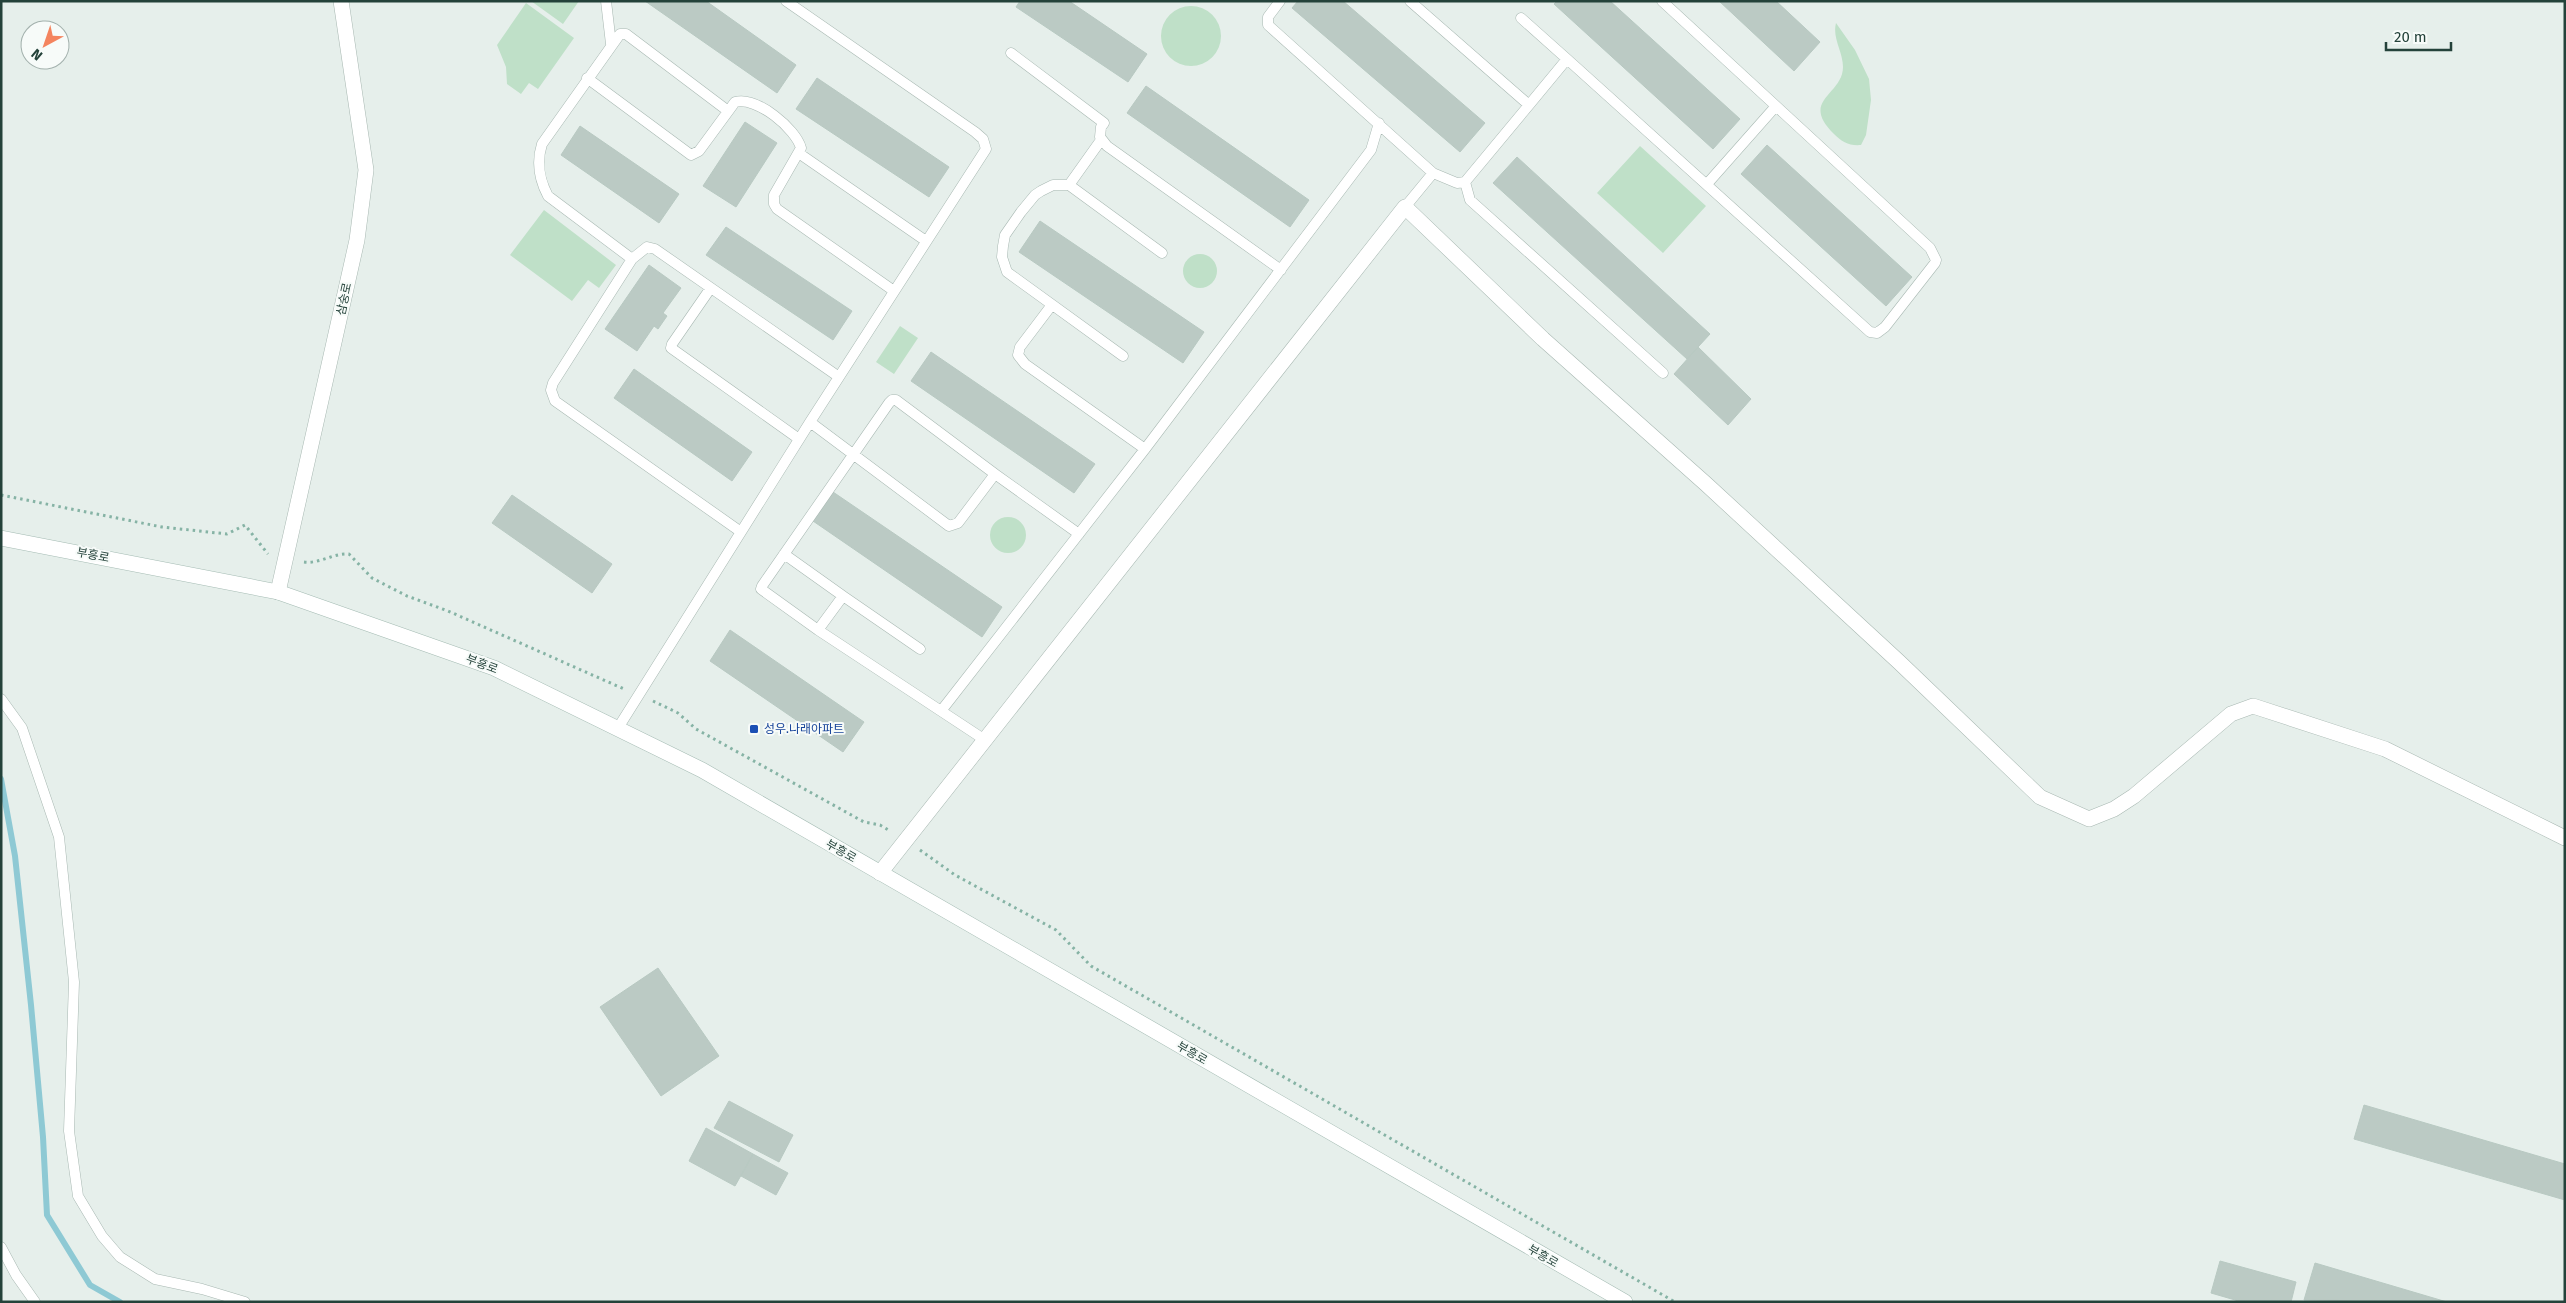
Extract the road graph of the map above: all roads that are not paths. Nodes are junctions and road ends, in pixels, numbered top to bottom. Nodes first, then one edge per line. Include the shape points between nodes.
1 (341, 1) edge
2 (606, 1) edge
3 (786, 1) edge
4 (1280, 1) edge
5 (1410, 1) edge
6 (1662, 1) edge
7 (1521, 18) dead end
8 (611, 44) junction
9 (1011, 53) dead end
10 (1567, 59) junction
11 (587, 78) junction
12 (1529, 104) junction
13 (1776, 106) junction
14 (728, 111) junction
15 (1379, 122) junction
16 (1101, 140) junction
17 (800, 154) junction
18 (1434, 173) junction
19 (1465, 182) junction
20 (1706, 184) junction
21 (1069, 185) junction
22 (1405, 207) junction
23 (926, 241) junction
24 (1162, 253) dead end
25 (632, 259) junction
26 (1280, 270) junction
27 (710, 289) junction
28 (894, 291) junction
29 (1051, 306) junction
30 (1123, 356) dead end
31 (1663, 373) dead end
32 (839, 377) junction
33 (810, 422) junction
34 (799, 439) junction
35 (1145, 449) junction
36 (854, 454) junction
37 (995, 474) junction
38 (741, 532) junction
39 (1079, 534) junction
40 (1, 538) edge
41 (784, 554) junction
42 (278, 592) junction
43 (842, 596) junction
44 (818, 630) junction
45 (920, 649) dead end
46 (1, 699) edge
47 (941, 711) junction
48 (618, 728) junction
49 (985, 740) junction
50 (2565, 838) edge
51 (880, 873) junction
52 (1, 1247) edge
53 (35, 1302) edge
54 (244, 1302) edge
55 (1625, 1302) edge

1 - 42 street, 삼숭로 via 366,170 356,240
2 - 8 lane
3 - 23 lane via 986,143 982,156
4 - 15 lane via 1268,17 1268,25
5 - 12 lane
6 - 13 lane
7 - 10 lane
8 - 11 lane
8 - 14 lane via 620,34 626,34
9 - 16 lane via 1104,122
10 - 12 lane
10 - 20 lane
11 - 14 lane via 691,155 699,151
11 - 25 lane via 542,144 538,156 541,183 548,196
12 - 19 lane
13 - 20 lane
13 - 20 lane via 1934,254 1936,260 1932,269 1885,327 1877,333 1865,329
14 - 17 lane via 736,102 746,101 771,114 796,135 801,146
15 - 18 lane
15 - 26 lane via 1371,150
16 - 21 lane
16 - 26 lane
17 - 23 lane
17 - 28 lane via 774,195 777,209
18 - 19 lane via 1457,183
18 - 22 lane
19 - 31 lane via 1470,200
21 - 24 lane
21 - 29 lane via 1053,185 1035,195 1008,231 1003,246 1002,257 1007,272
22 - 49 street
22 - 50 street via 1543,339 1899,662 2040,797 2089,819 2114,809 2183,757 2231,714 2253,706 2385,749
23 - 28 lane
25 - 27 lane via 647,247 655,249
25 - 38 lane via 553,383 552,395 555,401
26 - 35 lane
27 - 32 lane
27 - 34 lane via 672,348
28 - 32 lane
29 - 30 lane
29 - 35 lane via 1020,347 1018,355
32 - 33 lane
33 - 34 lane
33 - 36 lane
34 - 38 lane
35 - 39 lane
36 - 37 lane via 949,526 958,523
36 - 37 lane via 889,403 896,400
36 - 41 lane
37 - 39 lane
38 - 48 lane
39 - 47 lane
40 - 42 street, 부흥로
41 - 43 lane
41 - 44 lane via 762,586 762,591
42 - 48 street, 부흥로 via 494,668
43 - 44 lane
43 - 45 lane
44 - 47 lane
46 - 54 lane via 22,728 59,837 74,982 69,1130 78,1196 102,1236 120,1256 141,1270 155,1278
47 - 49 lane
48 - 51 street, 부흥로 via 702,770
49 - 51 street
51 - 55 street, 부흥로
52 - 53 lane

